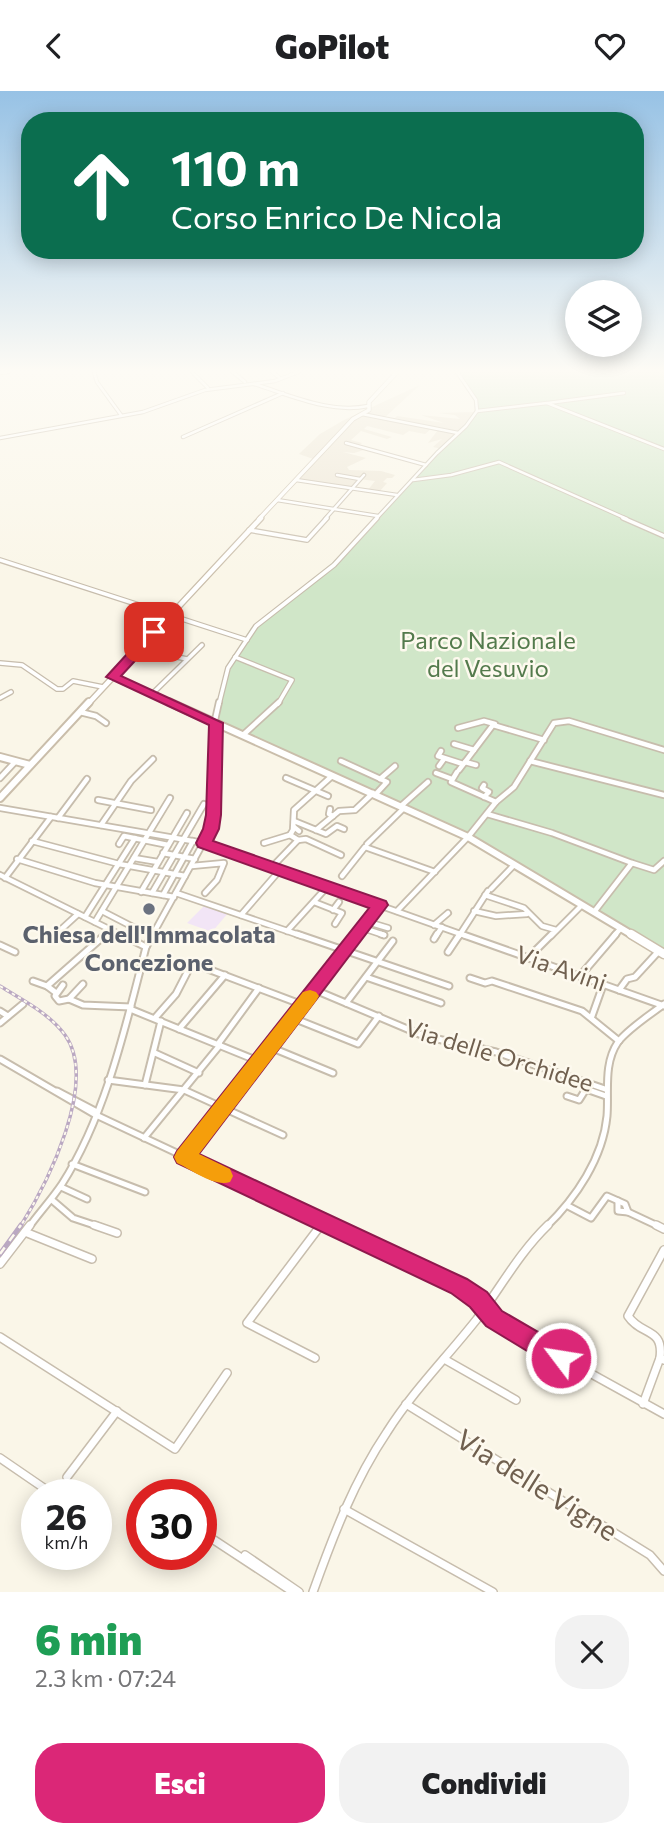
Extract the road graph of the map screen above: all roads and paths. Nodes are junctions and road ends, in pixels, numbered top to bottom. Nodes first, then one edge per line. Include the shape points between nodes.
1 (332, 442) edge
2 (450, 442) edge
3 (646, 442) edge
4 (346, 443) dead end
5 (664, 449) edge
6 (426, 465) junction
7 (337, 475) dead end
8 (364, 475) dead end
9 (361, 479) junction
10 (296, 480) junction
11 (413, 480) junction
12 (353, 489) junction
13 (398, 495) junction
14 (277, 500) junction
15 (335, 509) junction
16 (379, 516) junction
17 (249, 530) junction
18 (664, 536) edge
19 (0, 560) edge
20 (170, 615) junction
21 (247, 640) junction
22 (202, 645) dead end
23 (138, 649) junction
24 (235, 657) junction
25 (188, 659) junction
26 (0, 663) edge
27 (113, 677) junction
28 (103, 687) junction
29 (11, 692) dead end
30 (152, 694) junction
31 (0, 698) edge
32 (80, 712) junction
33 (106, 723) dead end
34 (216, 723) junction
35 (496, 724) junction
36 (458, 728) dead end
37 (243, 735) junction
38 (544, 740) junction
39 (454, 744) dead end
40 (474, 750) junction
41 (664, 750) edge
42 (441, 751) dead end
43 (0, 757) edge
44 (153, 759) dead end
45 (444, 759) junction
46 (15, 761) junction
47 (341, 761) dead end
48 (530, 761) junction
49 (464, 763) junction
50 (30, 765) junction
51 (477, 765) dead end
52 (395, 766) dead end
53 (439, 766) dead end
54 (436, 773) dead end
55 (333, 775) junction
56 (0, 778) edge
57 (286, 778) dead end
58 (87, 779) dead end
59 (380, 779) junction
60 (452, 779) junction
61 (428, 782) dead end
62 (484, 785) dead end
63 (316, 790) junction
64 (374, 794) junction
65 (664, 795) edge
66 (328, 796) dead end
67 (484, 797) junction
68 (0, 798) edge
69 (170, 798) dead end
70 (98, 800) dead end
71 (496, 802) junction
72 (116, 804) junction
73 (204, 804) dead end
74 (402, 807) junction
75 (0, 808) edge
76 (330, 809) dead end
77 (150, 810) dead end
78 (187, 813) dead end
79 (486, 814) junction
80 (333, 816) junction
81 (51, 817) junction
82 (58, 818) junction
83 (293, 824) junction
84 (101, 825) junction
85 (344, 829) dead end
86 (316, 830) junction
87 (299, 831) dead end
88 (149, 833) junction
89 (290, 835) junction
90 (135, 838) junction
91 (173, 838) junction
92 (468, 838) junction
93 (145, 840) junction
94 (183, 840) junction
95 (298, 840) junction
96 (32, 841) junction
97 (193, 841) junction
98 (204, 843) junction
99 (264, 843) dead end
100 (119, 844) dead end
101 (366, 844) dead end
102 (168, 845) junction
103 (163, 853) junction
104 (174, 855) junction
105 (341, 855) dead end
106 (184, 857) junction
107 (134, 858) junction
108 (18, 859) junction
109 (195, 859) junction
110 (664, 861) edge
111 (158, 862) junction
112 (632, 863) junction
113 (119, 864) junction
114 (129, 865) junction
115 (514, 865) junction
116 (191, 866) junction
117 (272, 867) junction
118 (153, 870) junction
119 (280, 870) junction
120 (435, 871) junction
121 (164, 872) junction
122 (175, 874) junction
123 (185, 876) junction
124 (342, 876) dead end
125 (2, 877) edge
126 (106, 885) junction
127 (116, 887) junction
128 (327, 887) junction
129 (141, 892) junction
130 (488, 892) junction
131 (152, 893) junction
132 (205, 894) dead end
133 (163, 895) junction
134 (175, 895) junction
135 (316, 900) junction
136 (339, 902) dead end
137 (380, 905) junction
138 (582, 905) junction
139 (333, 910) junction
140 (102, 911) junction
141 (397, 911) junction
142 (474, 911) junction
143 (594, 912) junction
144 (448, 913) dead end
145 (78, 914) junction
146 (528, 914) junction
147 (241, 915) junction
148 (85, 917) junction
149 (95, 922) junction
150 (368, 922) junction
151 (335, 924) dead end
152 (434, 925) junction
153 (442, 927) junction
154 (363, 928) junction
155 (388, 928) dead end
156 (621, 928) junction
157 (111, 930) junction
158 (556, 930) junction
159 (154, 931) junction
160 (287, 931) junction
161 (459, 933) junction
162 (55, 935) dead end
163 (384, 935) dead end
164 (433, 939) dead end
165 (393, 941) dead end
166 (0, 945) edge
167 (146, 947) junction
168 (345, 951) junction
169 (15, 952) dead end
170 (447, 952) dead end
171 (661, 953) edge
172 (528, 958) junction
173 (377, 962) junction
174 (225, 975) junction
175 (580, 976) junction
176 (366, 977) junction
177 (470, 978) dead end
178 (33, 981) dead end
179 (83, 984) dead end
180 (47, 985) junction
181 (63, 985) dead end
182 (603, 985) junction
183 (449, 986) dead end
184 (259, 988) junction
185 (314, 990) junction
186 (619, 990) junction
187 (55, 992) dead end
188 (69, 999) junction
189 (346, 1003) junction
190 (441, 1003) dead end
191 (23, 1004) dead end
192 (303, 1005) junction
193 (664, 1005) edge
194 (131, 1008) junction
195 (0, 1011) edge
196 (8, 1016) junction
197 (379, 1016) junction
198 (592, 1016) junction
199 (293, 1018) junction
200 (158, 1020) junction
201 (0, 1023) edge
202 (179, 1029) junction
203 (620, 1041) junction
204 (219, 1044) junction
205 (270, 1047) junction
206 (155, 1053) junction
207 (0, 1059) edge
208 (258, 1061) junction
209 (199, 1073) junction
210 (333, 1073) dead end
211 (108, 1080) junction
212 (145, 1085) junction
213 (184, 1090) junction
214 (606, 1093) junction
215 (567, 1096) dead end
216 (223, 1108) junction
217 (96, 1113) junction
218 (283, 1135) dead end
219 (144, 1138) junction
220 (184, 1157) junction
221 (72, 1164) junction
222 (61, 1187) junction
223 (145, 1192) dead end
224 (87, 1199) dead end
225 (52, 1200) junction
226 (568, 1206) junction
227 (323, 1223) junction
228 (664, 1229) edge
229 (25, 1232) junction
230 (117, 1233) dead end
231 (664, 1250) edge
232 (92, 1259) dead end
233 (0, 1263) edge
234 (485, 1306) junction
235 (0, 1337) edge
236 (316, 1358) dead end
237 (444, 1359) junction
238 (662, 1359) edge
239 (227, 1373) dead end
240 (516, 1400) dead end
241 (406, 1404) junction
242 (643, 1404) junction
243 (117, 1411) junction
244 (664, 1415) edge
245 (0, 1458) edge
246 (67, 1477) dead end
247 (31, 1479) edge
248 (344, 1509) junction
249 (217, 1542) edge
250 (245, 1555) dead end
251 (664, 1571) edge
252 (293, 1592) edge
253 (299, 1592) edge
254 (313, 1592) edge
255 (493, 1592) edge

1 - 10 main road
2 - 6 street
3 - 5 street
4 - 6 street
6 - 11 street
7 - 9 street
8 - 9 street
9 - 12 street
10 - 12 street
10 - 14 main road
11 - 13 street
11 - 18 street via 499,462
12 - 13 street
12 - 15 street
13 - 16 street
14 - 15 street
14 - 17 main road
15 - 16 street
15 - 17 street via 307,540
16 - 21 street via 334,565 256,626
17 - 20 main road
19 - 20 street
20 - 21 street
20 - 23 main road
21 - 24 street
22 - 25 street
23 - 25 street
23 - 27 main road
24 - 34 street via 224,676
24 - 37 street via 292,680 277,705
25 - 30 street
26 - 28 street via 22,665 57,689 73,681
27 - 28 main road
27 - 30 main road
28 - 32 main road
29 - 31 street
30 - 34 main road
32 - 33 street
32 - 50 main road
34 - 37 main road
34 - 98 street via 214,815
35 - 36 street via 484,721
35 - 38 street
35 - 40 street
37 - 55 main road
38 - 41 street via 554,723 569,721
38 - 48 street
39 - 40 street
40 - 49 street
42 - 45 street via 438,756
43 - 46 main road
44 - 72 street
45 - 49 street
45 - 53 street
46 - 50 main road
46 - 56 street
47 - 59 street
48 - 65 street
48 - 71 street via 514,787
49 - 51 street
49 - 60 street
50 - 68 main road
52 - 59 street
54 - 60 street
55 - 63 street
55 - 64 main road
57 - 63 street
58 - 82 street
59 - 64 street via 387,782
60 - 67 street
61 - 74 street
62 - 67 street via 482,788 491,792
63 - 66 street
63 - 83 street via 294,810
64 - 74 main road
64 - 80 street via 355,810 341,810
67 - 71 street
69 - 88 street
70 - 72 street
71 - 79 street
72 - 77 street
72 - 84 street
73 - 94 street
74 - 92 main road
74 - 101 street
75 - 81 street, Via Avini
76 - 80 street
78 - 91 street
79 - 92 street
79 - 112 street
80 - 86 street
81 - 82 street, Via Avini
81 - 96 street
82 - 84 street, Via Avini
83 - 86 street
83 - 87 street
83 - 89 street
84 - 88 street, Via Avini
85 - 86 street via 337,826 326,834
88 - 91 street, Via Avini
88 - 93 street
89 - 95 street
89 - 99 street
90 - 93 street
90 - 100 street via 124,836
90 - 113 street
91 - 94 street, Via Avini
91 - 102 street
92 - 115 main road
92 - 120 street
93 - 102 street
93 - 107 street
94 - 97 street, Via Avini
94 - 104 street
95 - 105 street via 306,839
95 - 117 street
96 - 108 street
96 - 113 street
97 - 98 street, Via Avini
97 - 106 street
98 - 109 street
98 - 117 street, Via Avini
102 - 103 street
103 - 104 street
103 - 111 street
104 - 106 street
104 - 121 street
106 - 109 street
106 - 122 street
107 - 111 street
107 - 114 street
108 - 125 street
108 - 126 street
109 - 116 street
110 - 112 street via 654,870
111 - 118 street
112 - 143 street
113 - 114 street
113 - 126 street
114 - 118 street
114 - 127 street
115 - 130 street
115 - 138 main road
116 - 123 street
116 - 132 street via 224,863
117 - 119 street, Via Avini
118 - 121 street
118 - 129 street
119 - 128 street, Via Avini
119 - 147 street
120 - 124 street via 365,848
120 - 141 street
121 - 122 street
121 - 131 street
122 - 123 street
122 - 133 street
123 - 134 street
125 - 145 street
126 - 127 street
126 - 148 street
127 - 129 street
127 - 140 street
128 - 135 street
128 - 137 street, Via Avini
129 - 131 street
130 - 142 street
130 - 146 street
131 - 133 street
133 - 134 street
134 - 147 street
134 - 159 street
135 - 139 street
135 - 160 street
136 - 139 street
137 - 141 street, Via Avini
137 - 150 street
138 - 143 main road
138 - 158 street
139 - 151 street via 342,913
140 - 149 street
140 - 159 street via 133,927
141 - 152 street, Via Avini
142 - 146 street via 489,917
142 - 161 street
143 - 156 main road
144 - 152 street
145 - 148 street
145 - 162 street
146 - 158 street
147 - 160 street
148 - 149 street
149 - 157 street
150 - 154 street
150 - 155 street
152 - 153 street, Via Avini
153 - 161 street, Via Avini
153 - 164 street
154 - 163 street
154 - 168 street
156 - 171 main road
156 - 175 street
157 - 167 street
157 - 180 street
158 - 172 street
159 - 167 street
160 - 168 street
161 - 170 street
161 - 172 street, Via Avini
165 - 173 street
166 - 169 street
167 - 194 street
168 - 173 street
168 - 185 street
171 - 186 street
172 - 175 street, Via Avini
173 - 176 street
173 - 183 street
174 - 184 street
174 - 200 street via 192,963
174 - 202 street
175 - 182 street, Via Avini
176 - 189 street
176 - 190 street
177 - 198 street via 492,981
178 - 180 street
179 - 188 street
180 - 187 street
181 - 188 street via 54,999
182 - 186 street, Via Avini
182 - 198 street
184 - 192 street
184 - 204 street
185 - 189 street, Via delle Orchidee
185 - 192 street
186 - 193 street, Via Avini
188 - 194 street via 83,1005
189 - 197 street, Via delle Orchidee
191 - 196 street
192 - 199 street
193 - 203 street
194 - 200 street
194 - 211 street
195 - 196 street
196 - 201 street
197 - 199 street via 359,1044
197 - 214 street, Via delle Orchidee via 429,1038 496,1052
198 - 203 street
199 - 205 street
200 - 202 street
200 - 206 street
202 - 204 street
203 - 214 street via 613,1053
204 - 208 street
204 - 209 street
205 - 208 street
205 - 210 street
206 - 209 street
206 - 212 street
207 - 217 street
208 - 216 street
209 - 213 street
211 - 212 street
211 - 217 street
212 - 213 street
213 - 216 street
213 - 219 street
214 - 215 street via 586,1089 579,1100
214 - 226 street via 604,1137
216 - 218 street
216 - 220 street
217 - 219 street
217 - 221 street
219 - 220 street
220 - 227 street
221 - 222 street
221 - 223 street
222 - 224 street
222 - 225 street
225 - 229 street
225 - 230 street via 73,1218
226 - 228 street via 591,1218 607,1196 618,1201 618,1210
226 - 234 street via 526,1246
227 - 234 street via 459,1286
227 - 236 street via 247,1323
229 - 232 street
229 - 233 street
231 - 238 street via 628,1316 661,1338
234 - 237 street
234 - 242 street via 503,1325
235 - 243 street
237 - 240 street
237 - 241 street
238 - 242 street
239 - 243 street via 175,1448
241 - 248 street
241 - 251 street, Via delle Vigne via 650,1555
242 - 244 street
243 - 246 street
245 - 247 street
248 - 254 street
248 - 255 street
249 - 252 street
250 - 253 street

